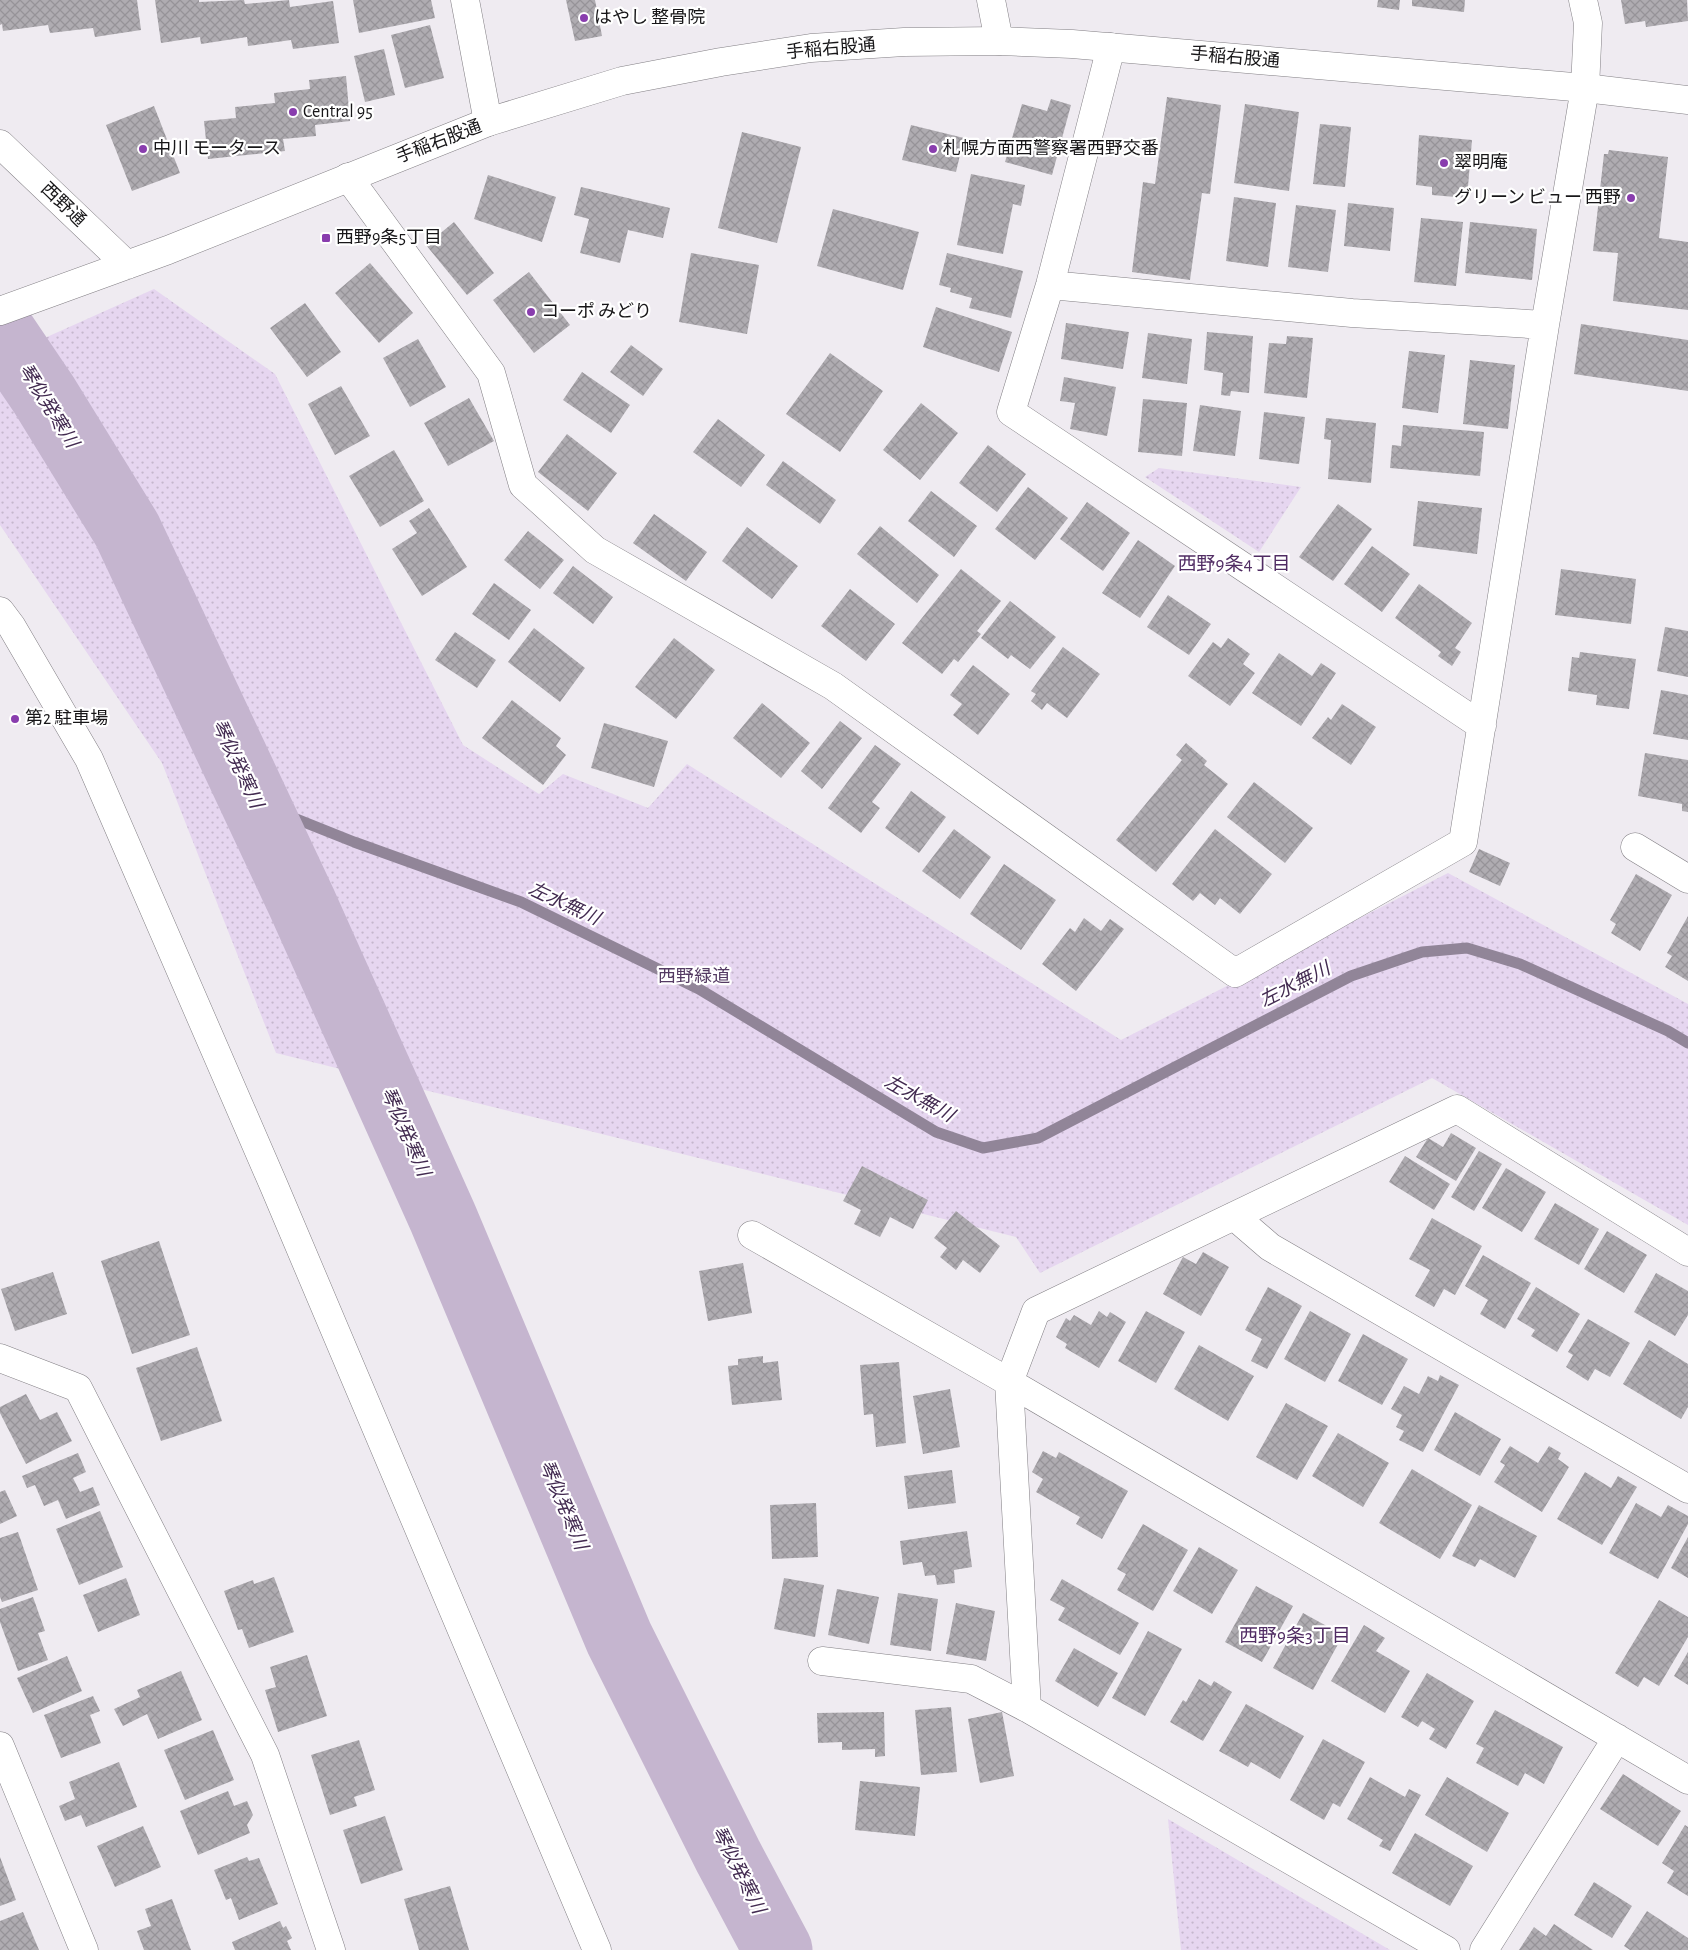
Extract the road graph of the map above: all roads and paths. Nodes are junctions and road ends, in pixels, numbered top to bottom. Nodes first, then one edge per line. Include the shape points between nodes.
1 (465, 0) edge
2 (991, 0) edge
3 (1583, 0) edge
4 (999, 41) junction
5 (1111, 47) junction
6 (1585, 88) junction
7 (1688, 100) edge
8 (488, 122) junction
9 (0, 144) edge
10 (348, 177) junction
11 (127, 265) junction
12 (1050, 285) junction
13 (7, 308) edge
14 (1545, 325) junction
15 (0, 611) edge
16 (1482, 726) junction
17 (1634, 847) dead end
18 (1688, 879) edge
19 (1234, 1216) junction
20 (752, 1235) dead end
21 (1688, 1252) edge
22 (0, 1358) edge
23 (1009, 1382) junction
24 (1688, 1490) edge
25 (822, 1661) dead end
26 (1027, 1708) junction
27 (1618, 1738) junction
28 (0, 1746) edge
29 (1688, 1780) edge
30 (84, 1950) edge
31 (332, 1950) edge
32 (597, 1950) edge
33 (1446, 1950) edge
34 (1484, 1950) edge

1 - 8 street
2 - 4 street
3 - 6 street via 1588,23
4 - 5 street, 手稲右股通
4 - 8 street, 手稲右股通 via 904,42 811,48 721,62 622,81
5 - 6 street, 手稲右股通
5 - 12 street
6 - 7 street, 手稲右股通
6 - 14 street
8 - 10 street, 手稲右股通
9 - 11 street, 西野通
10 - 11 street, 手稲右股通
10 - 16 street via 491,373 523,484 595,550 832,686 1235,973 1463,842
11 - 13 street, 手稲右股通
12 - 14 street via 1352,313
12 - 16 street via 1011,412
14 - 16 street
15 - 32 street via 89,759 274,1186
17 - 18 street
19 - 21 street via 1457,1109
19 - 23 street via 1036,1311
19 - 24 street via 1270,1247
20 - 23 street
22 - 31 street via 78,1388 265,1755
23 - 26 street
23 - 27 street
25 - 26 street via 971,1679
26 - 33 street
27 - 29 street
27 - 34 street
28 - 30 street

